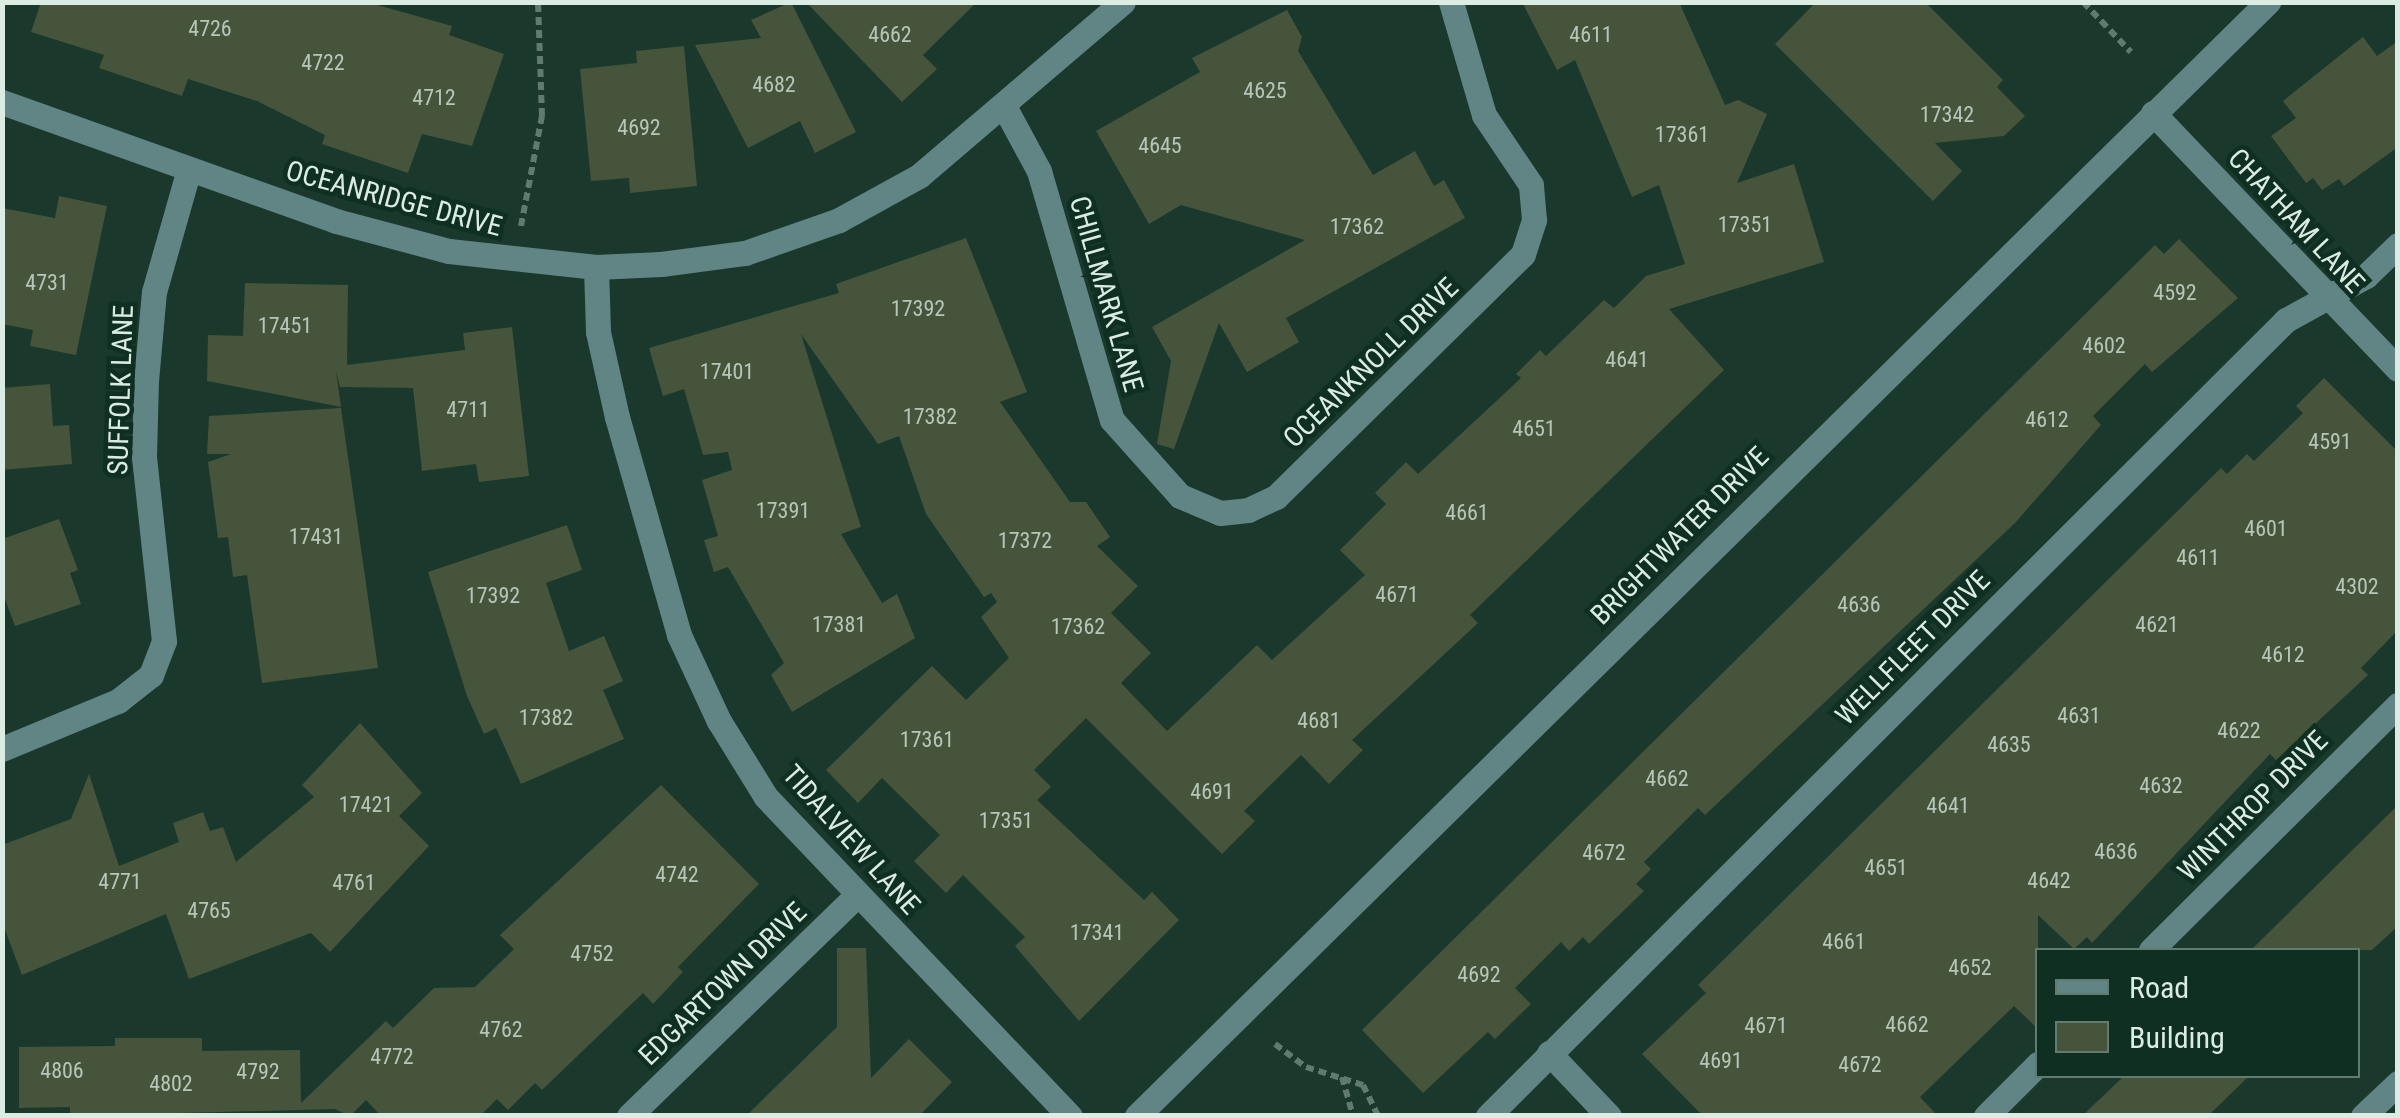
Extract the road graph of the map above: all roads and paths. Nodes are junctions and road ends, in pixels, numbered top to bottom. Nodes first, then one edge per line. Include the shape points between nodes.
1 (538, 2) edge
2 (1124, 2) edge
3 (1450, 2) edge
4 (2082, 2) edge
5 (2268, 2) edge
6 (2131, 52) dead end
7 (2, 102) edge
8 (1005, 108) junction
9 (2152, 113) junction
10 (189, 169) junction
11 (2398, 245) edge
12 (510, 260) junction
13 (596, 266) junction
14 (2325, 295) junction
15 (2398, 369) edge
16 (1220, 513) joint
17 (2398, 705) edge
18 (2, 749) edge
19 (857, 896) junction
20 (2153, 948) edge
21 (1275, 1044) dead end
22 (1549, 1053) junction
23 (2035, 1067) edge
24 (1341, 1076) junction
25 (2398, 1083) edge
26 (630, 1116) edge
27 (1070, 1116) edge
28 (1137, 1116) edge
29 (1353, 1116) edge
30 (1378, 1116) edge
31 (1488, 1116) edge
32 (1609, 1116) edge
33 (1986, 1116) edge
34 (2363, 1116) edge

1 - 12 path via 536,176
2 - 8 street, OCEANRIDGE DRIVE
3 - 16 street, OCEANKNOLL DRIVE via 1484,114 1531,185 1534,220 1523,254 1276,497
4 - 6 path
5 - 9 street, BRIGHTWATER DRIVE
7 - 10 street, OCEANRIDGE DRIVE
8 - 13 street, OCEANRIDGE DRIVE via 919,176 840,220 745,253
8 - 16 street, CHILLMARK LANE via 1039,171 1112,420 1180,496
9 - 14 street, CHATHAM LANE
9 - 28 street, BRIGHTWATER DRIVE
10 - 12 street, OCEANRIDGE DRIVE via 336,221
10 - 18 street, SUFFOLK LANE via 154,292 146,382 144,456 164,641 151,674 118,702
11 - 14 street, WELLFLEET DRIVE via 2366,276
12 - 13 street, OCEANRIDGE DRIVE
13 - 19 street, TIDALVIEW LANE via 602,349 679,635 766,796
14 - 15 street, CHATHAM LANE
14 - 22 street, WELLFLEET DRIVE via 2286,320
17 - 20 street, WINTHROP DRIVE
19 - 26 street, EDGARTOWN DRIVE
19 - 27 street, TIDALVIEW LANE
21 - 24 path via 1298,1064
22 - 31 street, WELLFLEET DRIVE
22 - 32 street
23 - 33 street
24 - 29 path
24 - 30 path via 1363,1085
25 - 34 street

